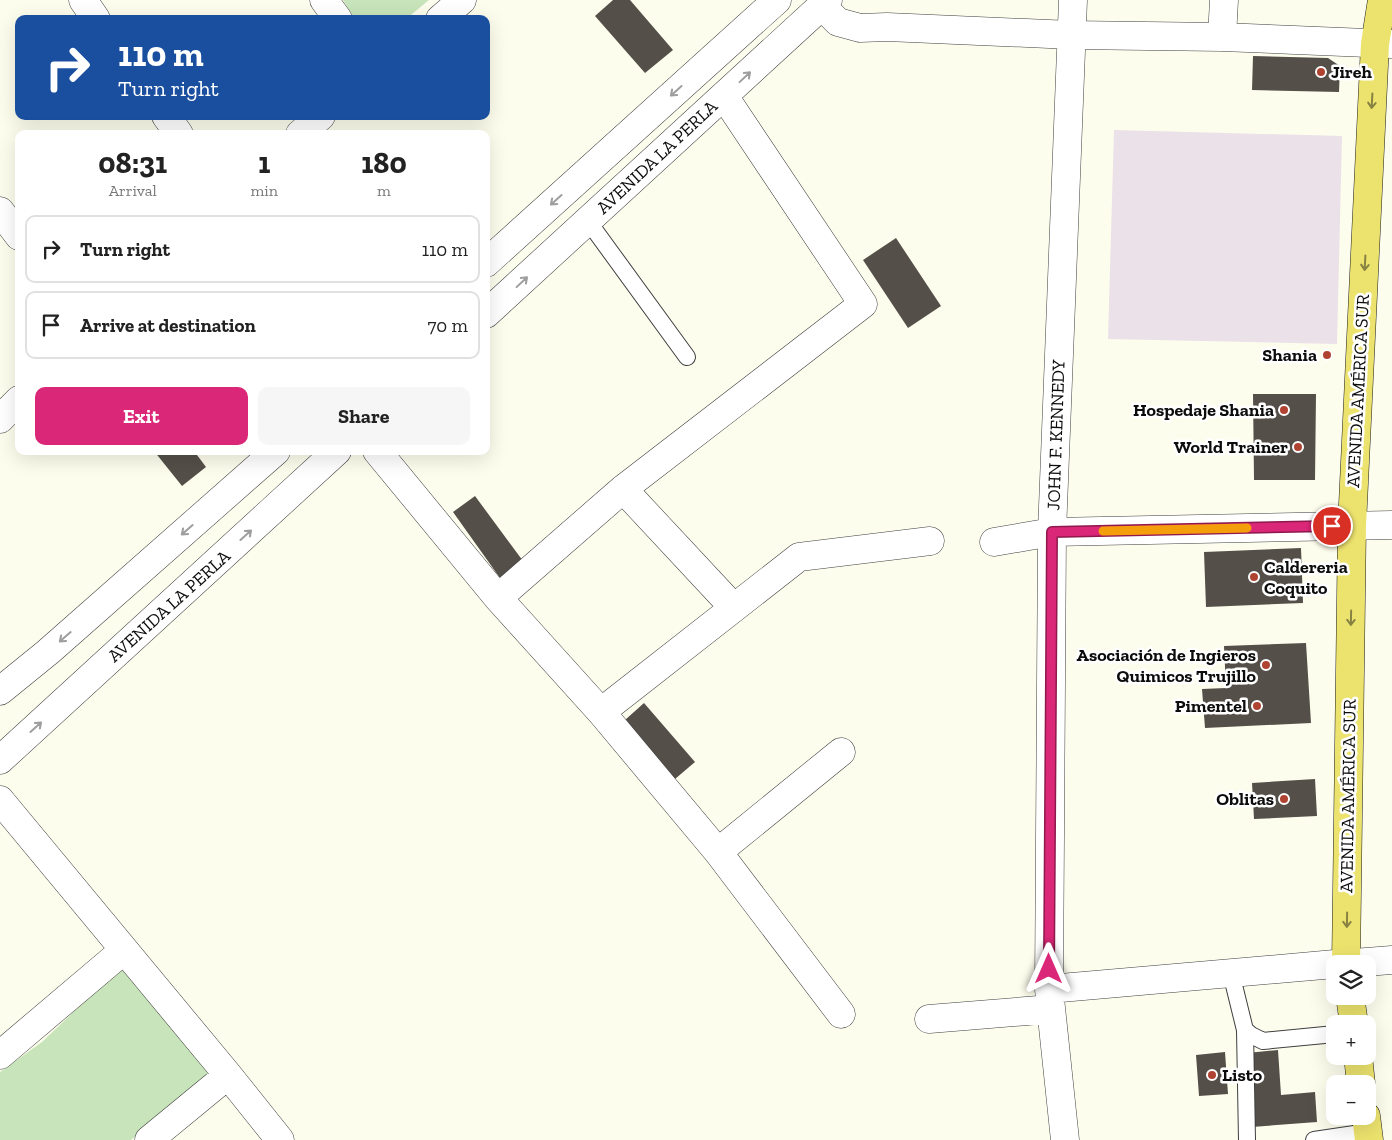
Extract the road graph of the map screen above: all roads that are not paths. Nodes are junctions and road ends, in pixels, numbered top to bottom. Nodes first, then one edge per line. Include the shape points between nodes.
1 (83, 0) edge
2 (324, 0) edge
3 (462, 0) edge
4 (777, 0) edge
5 (1073, 0) edge
6 (1224, 0) edge
7 (1382, 0) edge
8 (825, 3) edge
9 (93, 15) edge
10 (335, 15) edge
11 (445, 15) edge
12 (1071, 35) junction
13 (1222, 36) junction
14 (1384, 44) edge
15 (724, 96) junction
16 (316, 120) edge
17 (305, 130) edge
18 (0, 211) edge
19 (588, 221) junction
20 (15, 231) edge
21 (490, 259) edge
22 (490, 310) edge
23 (687, 357) dead end
24 (15, 404) edge
25 (0, 419) edge
26 (271, 455) edge
27 (333, 455) edge
28 (380, 455) edge
29 (623, 489) junction
30 (1352, 525) junction
31 (1392, 526) edge
32 (1052, 532) junction
33 (930, 541) dead end
34 (994, 542) dead end
35 (498, 598) junction
36 (734, 608) junction
37 (0, 691) edge
38 (601, 712) junction
39 (841, 752) dead end
40 (0, 760) edge
41 (0, 800) edge
42 (718, 852) junction
43 (124, 950) junction
44 (1346, 955) edge
45 (1392, 960) edge
46 (1376, 961) edge
47 (1326, 965) edge
48 (1231, 973) junction
49 (1050, 999) junction
50 (841, 1014) dead end
51 (929, 1019) dead end
52 (1245, 1030) junction
53 (1326, 1035) edge
54 (0, 1055) edge
55 (228, 1075) junction
56 (1367, 1130) edge
57 (149, 1140) edge
58 (280, 1140) edge
59 (1065, 1140) edge
60 (1247, 1140) edge
61 (1314, 1140) edge

1 - 9 street
2 - 10 street
3 - 11 street
4 -> 21 street, AVENIDA LA PERLA
5 - 12 street, JOHN F. KENNEDY
6 - 13 street
7 - 14 main road, AVENIDA AMÉRICA SUR
8 - 12 street via 838,22 860,28
15 -> 8 street, AVENIDA LA PERLA
12 - 13 street
12 - 32 street, JOHN F. KENNEDY
13 - 14 street
14 -> 30 main road, AVENIDA AMÉRICA SUR
15 - 19 street, AVENIDA LA PERLA
15 - 29 street via 863,304
16 - 17 street
18 - 20 street
22 -> 19 street, AVENIDA LA PERLA
19 - 23 lane
24 - 25 street
26 -> 37 street
40 -> 27 street, AVENIDA LA PERLA
28 - 35 street
29 - 35 street
29 - 36 street
30 - 31 street
30 - 32 street
30 -> 44 main road, AVENIDA AMÉRICA SUR
32 - 34 street
32 - 49 street, JOHN F. KENNEDY
33 - 36 street via 799,557
35 - 38 street
36 - 38 street
38 - 42 street
39 - 42 street
41 - 43 street
42 - 50 street
43 - 54 street
43 - 55 street
45 - 46 street
47 - 48 street
48 - 49 street
48 - 52 lane
49 - 51 street
49 - 59 street, JOHN F. KENNEDY
52 - 53 lane via 1263,1040
52 - 60 lane
55 - 57 street
55 - 58 street
56 - 61 lane

